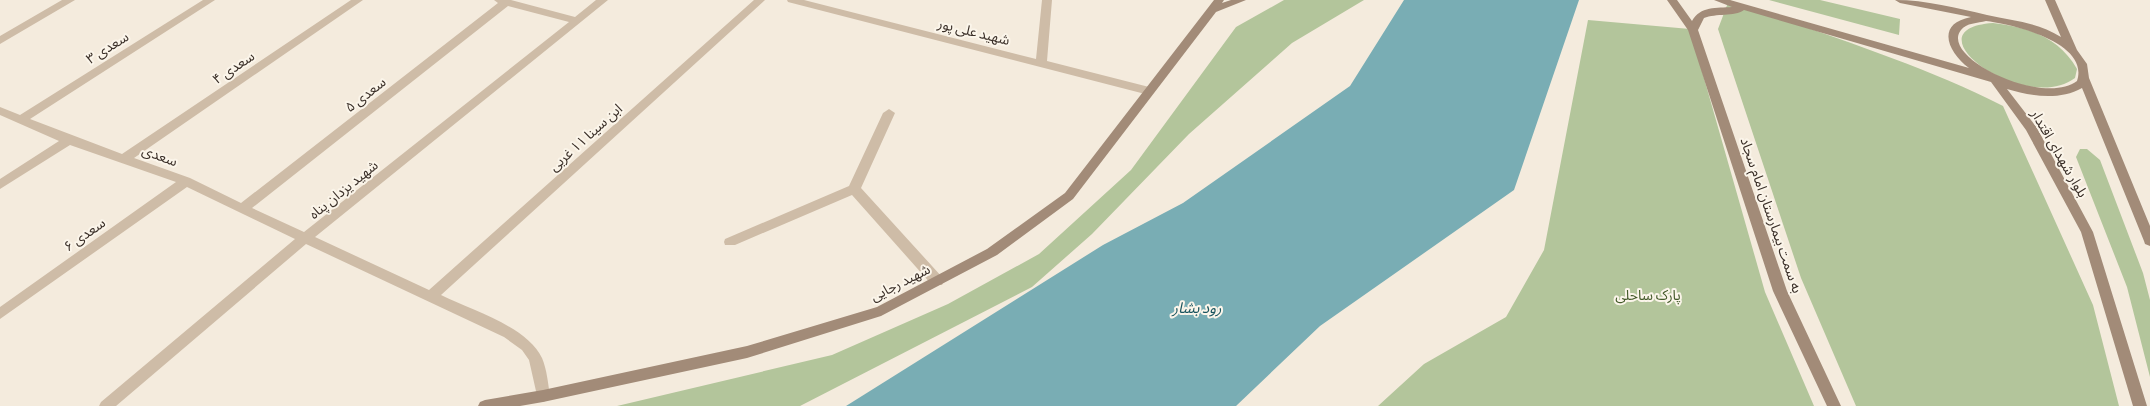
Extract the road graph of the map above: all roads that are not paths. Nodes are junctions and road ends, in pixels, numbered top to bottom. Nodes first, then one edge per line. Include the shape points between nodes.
1 (70, 0) edge
2 (210, 0) edge
3 (358, 0) edge
4 (603, 0) edge
5 (760, 0) edge
6 (792, 0) edge
7 (1046, 0) edge
8 (1225, 0) edge
9 (1241, 0) edge
10 (1672, 0) edge
11 (1718, 0) edge
12 (1900, 0) edge
13 (2050, 0) edge
14 (502, 1) edge
15 (1215, 5) edge
16 (1756, 11) junction
17 (1997, 19) junction
18 (577, 21) junction
19 (1693, 30) junction
20 (0, 42) edge
21 (2072, 51) junction
22 (1041, 63) junction
23 (2083, 78) junction
24 (1994, 79) junction
25 (1149, 91) junction
26 (0, 111) edge
27 (889, 113) dead end
28 (20, 120) junction
29 (69, 140) junction
30 (124, 159) junction
31 (186, 181) junction
32 (0, 186) edge
33 (854, 188) junction
34 (242, 209) junction
35 (305, 238) junction
36 (2150, 241) edge
37 (730, 242) dead end
38 (937, 281) junction
39 (430, 297) junction
40 (0, 314) edge
41 (543, 396) junction
42 (106, 406) edge
43 (485, 406) edge
44 (1834, 406) edge
45 (2140, 406) edge

1 - 20 street
2 - 28 street, سعدی ۳
3 - 30 street, سعدی ۴
4 - 18 street, شهید یزدان پناه
5 - 39 street, ابن سینا ۱۱ غربی
6 - 22 street, شهید علی پور
7 - 22 street
8 - 15 street, شهید رجایی
9 - 15 street
10 - 19 street, به سمت بیمارستان امام سجاد
11 - 16 street
12 - 17 street
13 - 21 street
14 - 18 street
14 - 34 street, سعدی ۵
15 - 25 street, شهید رجایی
16 - 19 street via 1712,11 1700,16
16 - 24 street
17 - 21 street via 2044,32
17 - 24 street via 1967,21 1956,28 1952,39 1964,60
18 - 35 street, شهید یزدان پناه
19 - 44 street, به سمت بیمارستان امام سجاد via 1780,292
21 - 23 street via 2083,66
22 - 25 street, شهید علی پور
23 - 24 street via 2074,88 2056,92 2020,88
23 - 36 street
24 - 45 street, بلوار شهدای اقتدار via 2031,128 2087,232
25 - 38 street, شهید رجایی via 1069,196 992,252
26 - 28 street, سعدی
27 - 33 street
28 - 29 street, سعدی
29 - 30 street, سعدی
29 - 32 street
30 - 31 street, سعدی
31 - 34 street, سعدی
31 - 40 street, سعدی ۶
33 - 37 street
33 - 38 street
34 - 35 street, سعدی
35 - 39 street, سعدی
35 - 42 street, شهید یزدان پناه
38 - 41 street, شهید رجایی via 881,311 747,352
39 - 41 street, سعدی via 527,344 536,357
41 - 43 street, شهید رجایی

